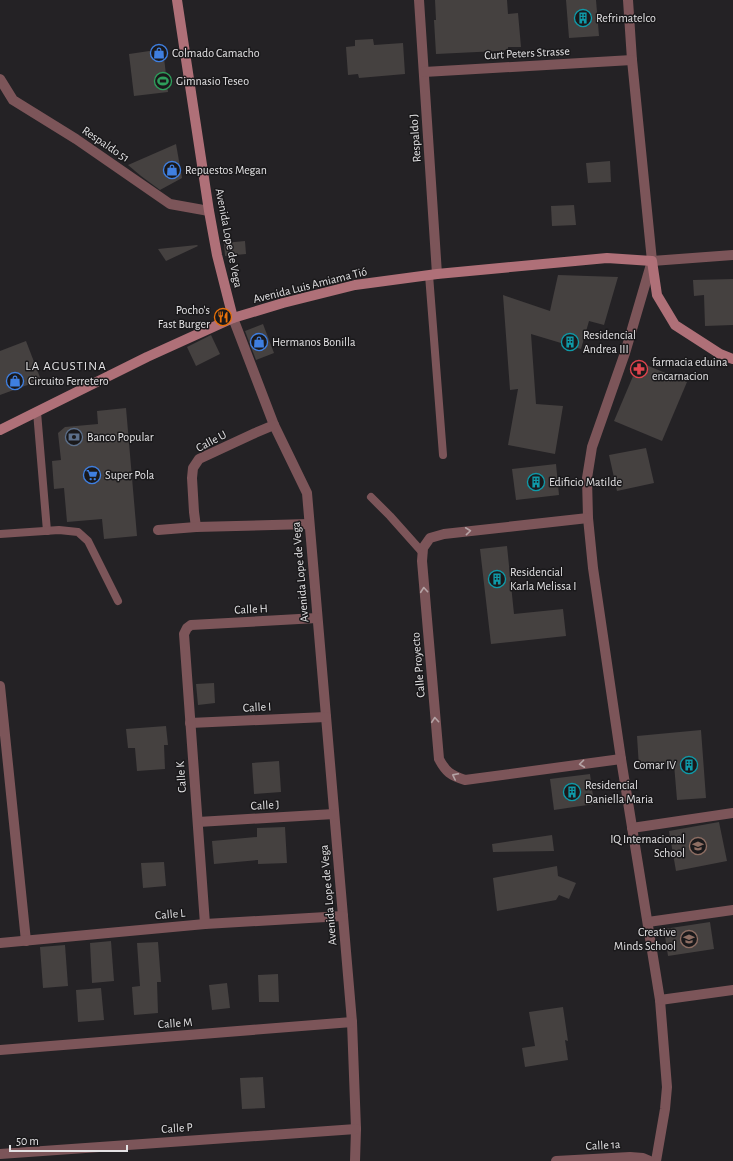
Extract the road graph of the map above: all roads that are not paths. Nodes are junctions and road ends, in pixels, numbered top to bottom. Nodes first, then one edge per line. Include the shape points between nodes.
1 (177, 0) edge
2 (420, 0) edge
3 (628, 0) edge
4 (632, 60) junction
5 (424, 72) junction
6 (0, 79) edge
7 (209, 211) junction
8 (733, 255) edge
9 (652, 261) junction
10 (433, 275) junction
11 (233, 318) junction
12 (733, 359) edge
13 (37, 412) junction
14 (274, 425) junction
15 (0, 430) edge
16 (443, 455) dead end
17 (371, 497) dead end
18 (588, 518) junction
19 (309, 524) junction
20 (196, 527) junction
21 (158, 530) dead end
22 (47, 531) junction
23 (0, 534) edge
24 (423, 553) junction
25 (118, 601) dead end
26 (317, 618) junction
27 (187, 628) joint
28 (0, 686) edge
29 (326, 717) junction
30 (190, 724) junction
31 (621, 760) junction
32 (733, 813) edge
33 (334, 814) junction
34 (198, 822) junction
35 (632, 828) junction
36 (733, 910) edge
37 (343, 916) junction
38 (648, 922) junction
39 (205, 924) junction
40 (26, 941) junction
41 (0, 943) edge
42 (733, 990) edge
43 (660, 1000) junction
44 (352, 1022) junction
45 (0, 1050) edge
46 (356, 1129) junction
47 (0, 1154) edge
48 (355, 1161) edge
49 (556, 1161) edge
50 (650, 1161) edge
51 (656, 1161) edge

1 - 7 main road, Avenida Lope de Vega
2 - 5 street, Respaldo J
3 - 4 street
4 - 5 street, Curt Peters Strasse
4 - 9 street
5 - 10 street, Respaldo J
6 - 7 street, Respaldo 51 via 13,100 76,139 170,204
7 - 11 main road, Avenida Lope de Vega
8 - 9 street
9 - 10 main road, Avenida Luis Amiama Tió via 607,258
9 - 12 main road via 657,295 675,325 720,354
9 - 18 street via 625,353 592,447 587,478
10 - 11 main road, Avenida Luis Amiama Tió via 355,285
10 - 16 lane
11 - 13 main road, Avenida Luis Amiama Tió via 147,357
11 - 14 street, Avenida Lope de Vega
13 - 15 main road, Avenida Luis Amiama Tió
13 - 22 lane
14 - 19 street, Avenida Lope de Vega via 307,493
14 - 20 street, Calle U via 200,459 193,468
17 - 24 lane
24 -> 18 street, Calle Proyecto via 423,548 430,538 444,534
18 - 31 street
19 - 20 street
19 - 26 street, Avenida Lope de Vega
20 - 21 street
22 - 23 lane
22 - 25 lane via 78,532 88,541
31 -> 24 street, Calle Proyecto via 465,780 452,776 444,769 439,759 422,568
26 - 27 street, Calle H via 192,625
26 - 29 street, Avenida Lope de Vega
27 - 30 street, Calle K via 184,634
28 - 40 street
29 - 30 street, Calle I
29 - 33 street, Avenida Lope de Vega
30 - 34 street, Calle K
31 - 35 street
32 - 35 street
33 - 34 street, Calle J
33 - 37 street, Avenida Lope de Vega
34 - 39 street, Calle K
35 - 38 street
36 - 38 street
37 - 39 street, Calle L
37 - 44 street, Avenida Lope de Vega
38 - 43 street
39 - 40 street, Calle L
40 - 41 street, Calle L
42 - 43 street
43 - 51 street via 667,1087
44 - 45 street, Calle M
44 - 46 street, Avenida Lope de Vega
46 - 47 street, Calle P
46 - 48 street, Avenida Lope de Vega
49 - 50 street, Calle 1a via 630,1157

